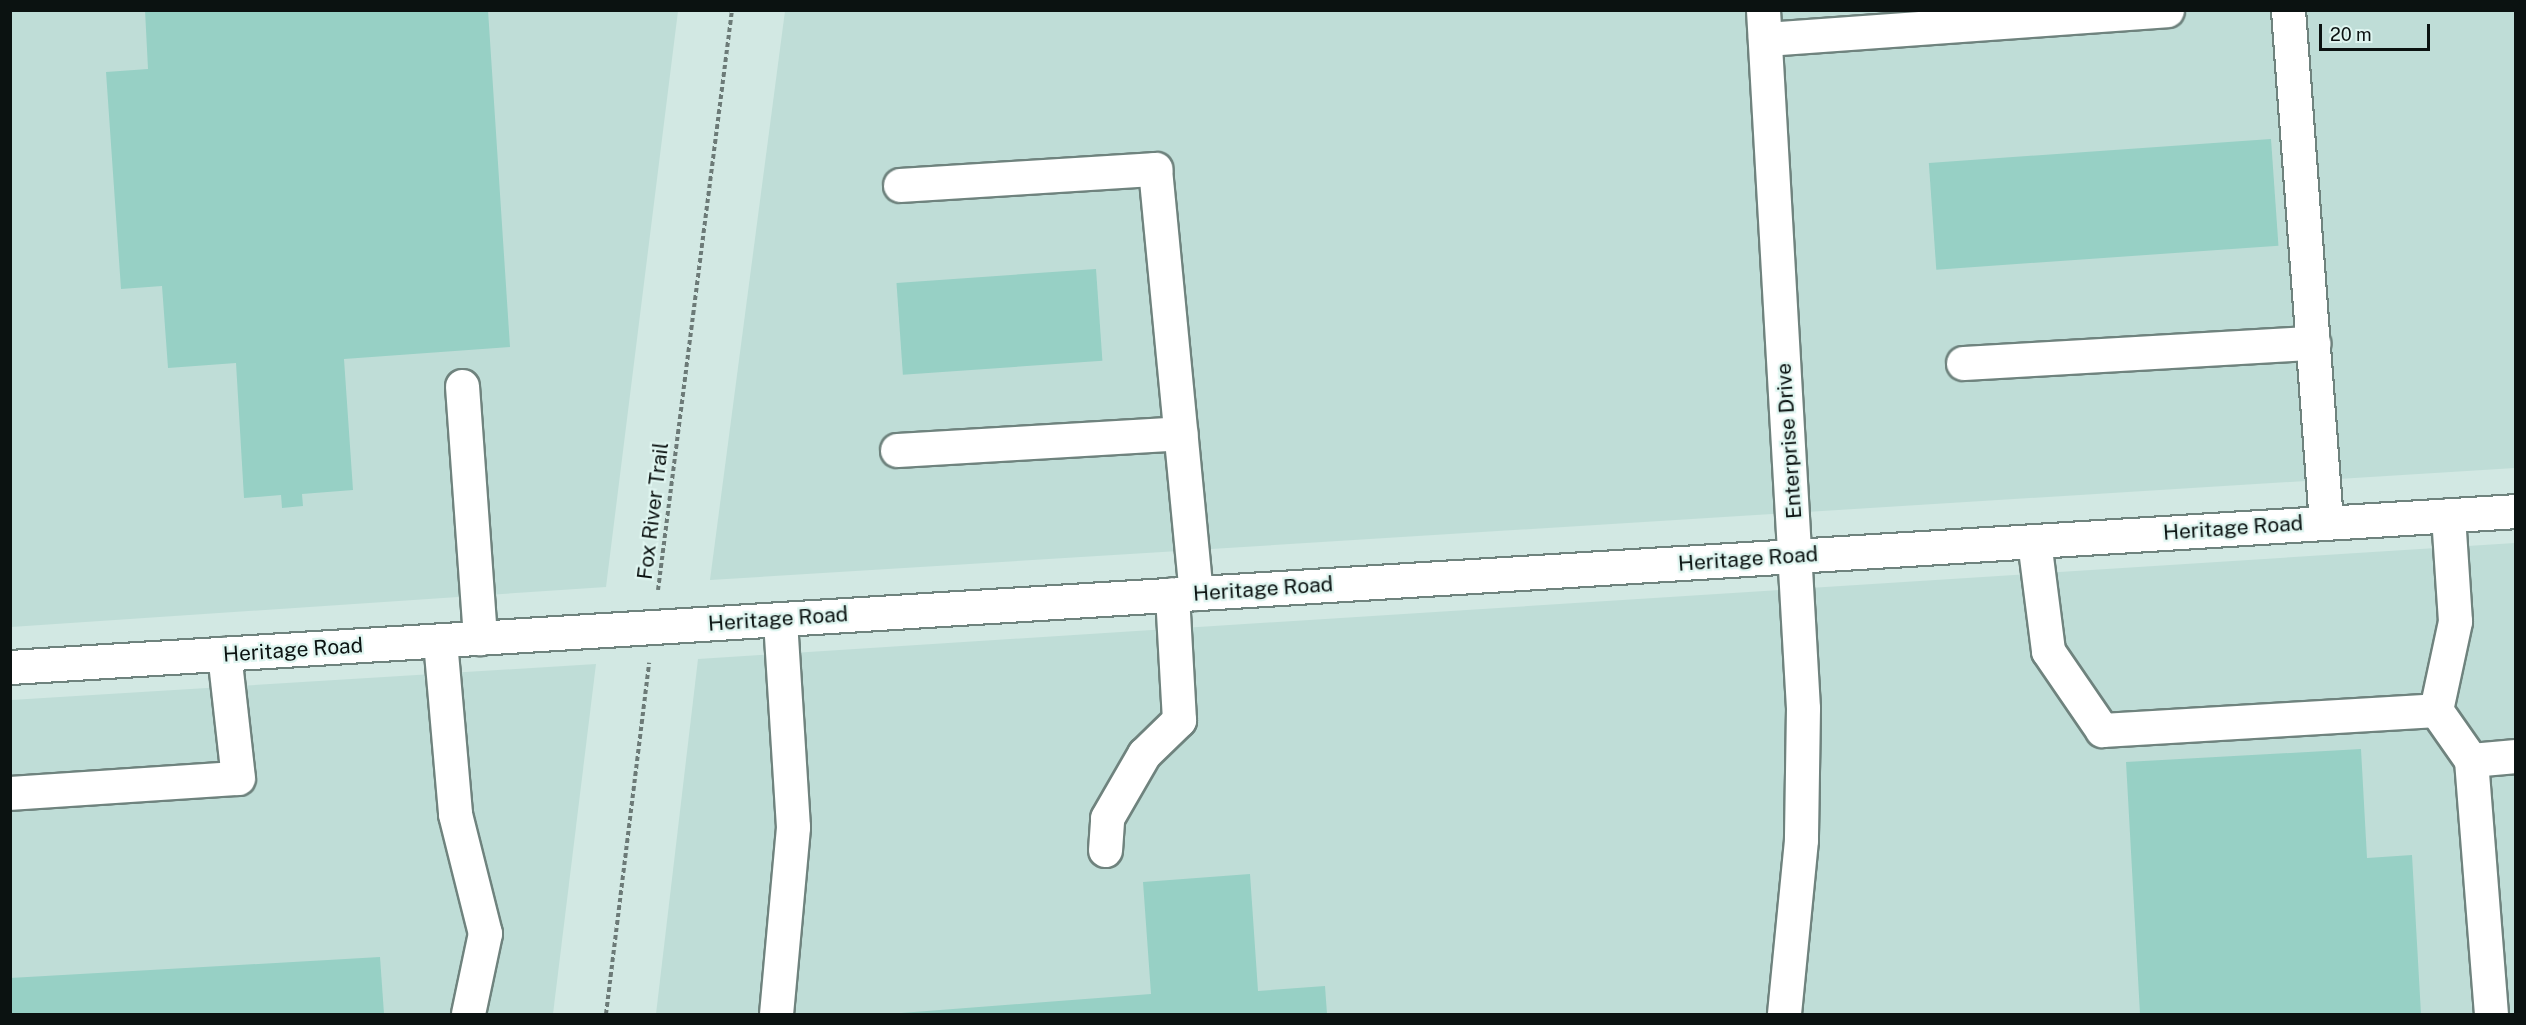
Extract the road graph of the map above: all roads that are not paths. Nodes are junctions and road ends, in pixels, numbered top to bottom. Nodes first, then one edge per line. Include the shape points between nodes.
1 (2167, 10) edge
2 (2288, 10) edge
3 (1764, 25) edge
4 (900, 185) dead end
5 (2313, 343) junction
6 (1963, 363) dead end
7 (462, 386) dead end
8 (1180, 433) junction
9 (897, 450) dead end
10 (2516, 511) edge
11 (2448, 515) junction
12 (2326, 522) junction
13 (2034, 541) junction
14 (1796, 556) junction
15 (1184, 594) junction
16 (780, 619) junction
17 (480, 638) junction
18 (440, 641) junction
19 (224, 654) junction
20 (10, 667) edge
21 (2436, 710) junction
22 (2516, 756) edge
23 (2471, 759) junction
24 (10, 793) edge
25 (1106, 850) dead end
26 (468, 1014) edge
27 (776, 1014) edge
28 (1784, 1014) edge
29 (2491, 1014) edge

1 - 3 main road
2 - 5 main road
3 - 14 main road, Enterprise Drive
4 - 8 main road via 1155,169
5 - 6 main road
5 - 12 main road
7 - 17 main road
8 - 9 main road
8 - 15 main road
10 - 11 main road, Heritage Road
11 - 12 main road, Heritage Road
11 - 21 main road via 2455,621
12 - 13 main road, Heritage Road
13 - 14 main road, Heritage Road
13 - 21 main road via 2048,651 2102,730
14 - 15 main road, Heritage Road
14 - 28 main road, Enterprise Drive via 1803,708 1801,840
15 - 16 main road, Heritage Road
15 - 25 main road via 1179,720 1144,754 1107,818
16 - 17 main road, Heritage Road
16 - 27 main road via 793,827
17 - 18 main road, Heritage Road
18 - 19 main road, Heritage Road
18 - 26 main road via 455,814 485,933
19 - 20 main road, Heritage Road
19 - 24 main road via 238,778
21 - 23 main road
22 - 23 main road
23 - 29 main road

